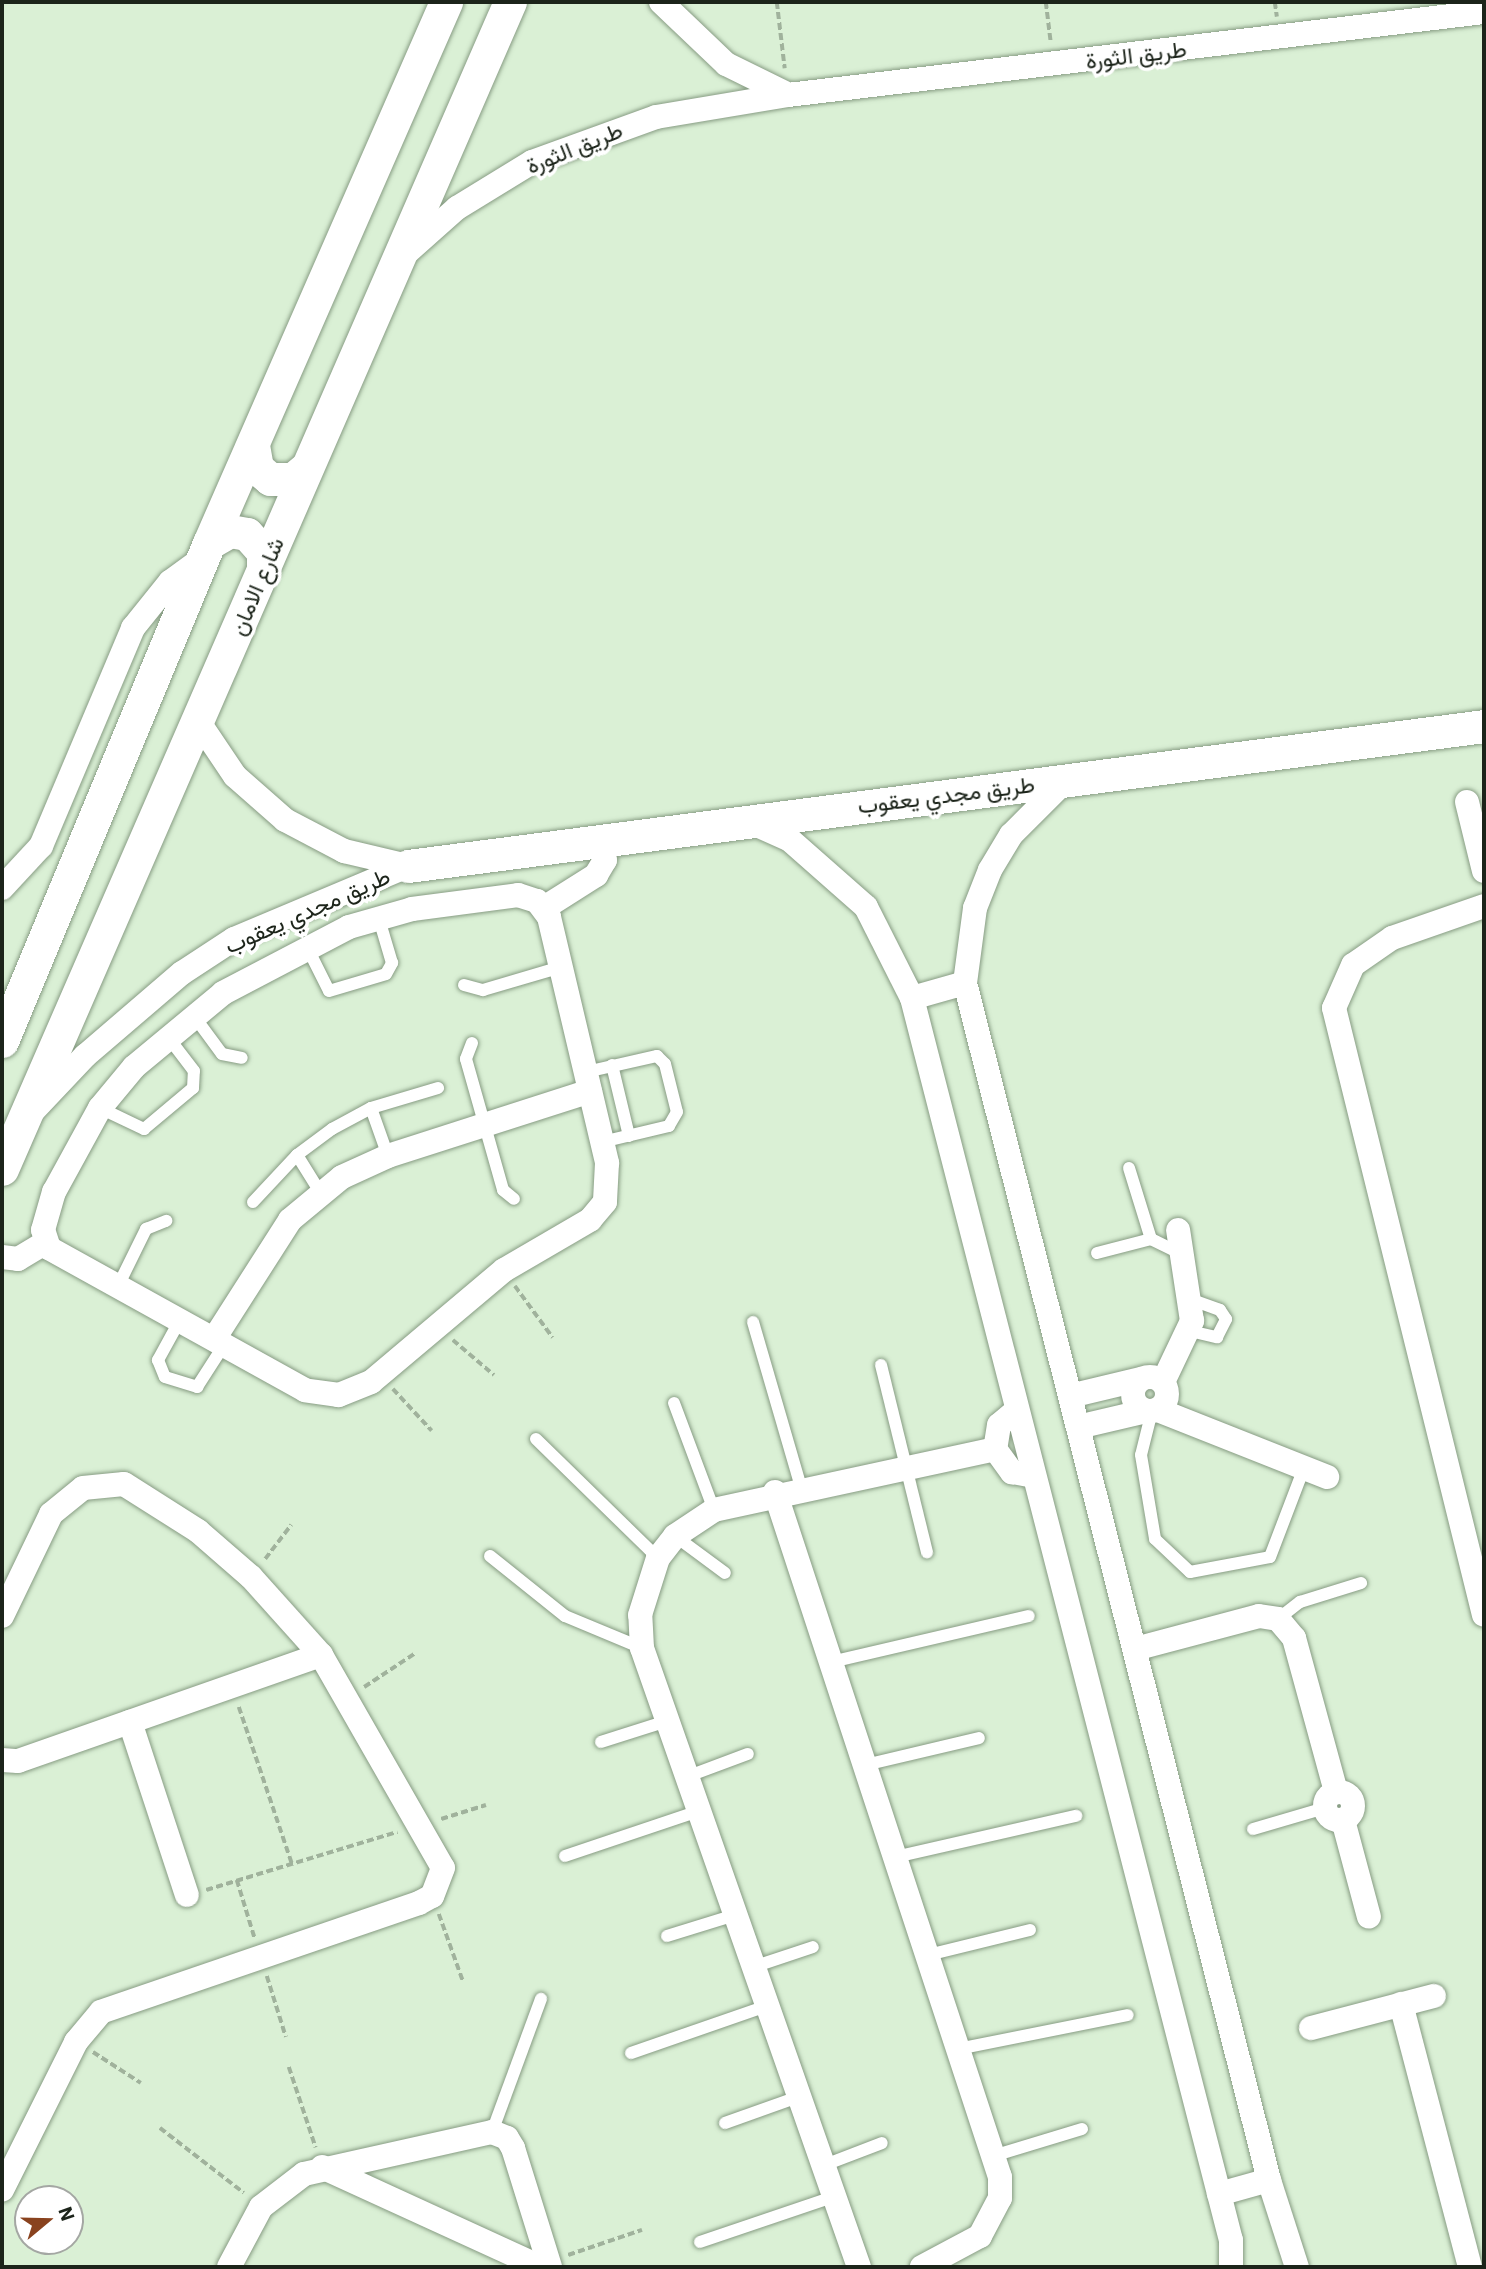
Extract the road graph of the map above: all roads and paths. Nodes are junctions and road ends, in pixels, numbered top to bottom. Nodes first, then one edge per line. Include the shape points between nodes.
1 (446, 2) edge
2 (510, 2) edge
3 (661, 2) edge
4 (777, 2) edge
5 (1046, 2) edge
6 (1484, 12) edge
7 (1054, 64) junction
8 (788, 95) junction
9 (390, 267) junction
10 (253, 445) junction
11 (306, 469) junction
12 (205, 551) junction
13 (263, 569) junction
14 (198, 721) junction
15 (1484, 726) edge
16 (1068, 779) junction
17 (1466, 802) dead end
18 (744, 819) junction
19 (601, 838) junction
20 (408, 866) junction
21 (1484, 871) edge
22 (2, 888) edge
23 (1484, 906) edge
24 (544, 908) junction
25 (379, 919) junction
26 (306, 944) junction
27 (561, 967) junction
28 (965, 984) junction
29 (464, 985) dead end
30 (912, 998) junction
31 (194, 1016) junction
32 (167, 1036) junction
33 (2, 1041) edge
34 (471, 1043) dead end
35 (242, 1058) dead end
36 (612, 1065) junction
37 (588, 1082) junction
38 (438, 1088) dead end
39 (100, 1108) junction
40 (371, 1108) junction
41 (484, 1124) junction
42 (21, 1125) junction
43 (629, 1136) junction
44 (602, 1142) junction
45 (297, 1155) junction
46 (388, 1156) junction
47 (1129, 1168) dead end
48 (2, 1170) edge
49 (320, 1192) junction
50 (514, 1199) dead end
51 (253, 1202) dead end
52 (166, 1221) dead end
53 (1178, 1230) dead end
54 (1152, 1239) junction
55 (46, 1242) junction
56 (1097, 1252) dead end
57 (1183, 1255) junction
58 (2, 1257) edge
59 (503, 1270) junction
60 (118, 1286) junction
61 (1193, 1300) junction
62 (180, 1320) junction
63 (753, 1322) dead end
64 (437, 1325) junction
65 (1190, 1331) junction
66 (553, 1338) dead end
67 (219, 1342) junction
68 (881, 1365) dead end
69 (379, 1375) junction
70 (494, 1376) dead end
71 (1152, 1381) junction
72 (1070, 1396) junction
73 (674, 1403) dead end
74 (1017, 1410) junction
75 (1152, 1411) junction
76 (1078, 1427) junction
77 (432, 1432) dead end
78 (536, 1439) dead end
79 (995, 1448) junction
80 (906, 1466) junction
81 (1315, 1472) joint
82 (1034, 1476) junction
83 (801, 1487) junction
84 (775, 1492) junction
85 (714, 1510) junction
86 (291, 1525) dead end
87 (675, 1536) junction
88 (927, 1552) dead end
89 (490, 1556) dead end
90 (658, 1558) junction
91 (724, 1573) dead end
92 (251, 1577) junction
93 (1361, 1583) dead end
94 (1484, 1615) edge
95 (2, 1616) edge
96 (1028, 1616) dead end
97 (1278, 1619) junction
98 (642, 1648) junction
99 (1135, 1649) junction
100 (414, 1654) dead end
101 (321, 1655) junction
102 (831, 1661) junction
103 (232, 1687) junction
104 (346, 1699) junction
105 (667, 1721) junction
106 (130, 1723) junction
107 (979, 1738) dead end
108 (601, 1742) dead end
109 (748, 1754) dead end
110 (2, 1760) edge
111 (865, 1765) junction
112 (687, 1777) junction
113 (486, 1805) dead end
114 (1335, 1807) junction
115 (699, 1811) junction
116 (1076, 1816) dead end
117 (419, 1826) junction
118 (1253, 1829) dead end
119 (565, 1856) dead end
120 (895, 1857) junction
121 (292, 1864) junction
122 (187, 1895) joint
123 (432, 1896) junction
124 (735, 1915) junction
125 (1369, 1917) dead end
126 (1030, 1930) dead end
127 (667, 1936) dead end
128 (813, 1947) dead end
129 (928, 1955) junction
130 (753, 1967) junction
131 (463, 1981) dead end
132 (1434, 1996) dead end
133 (541, 1999) dead end
134 (1401, 2004) junction
135 (766, 2006) junction
136 (1128, 2015) dead end
137 (1311, 2028) dead end
138 (76, 2042) junction
139 (958, 2049) junction
140 (631, 2053) dead end
141 (289, 2067) dead end
142 (141, 2083) dead end
143 (798, 2097) junction
144 (725, 2123) dead end
145 (160, 2128) dead end
146 (1082, 2129) dead end
147 (492, 2132) junction
148 (882, 2143) dead end
149 (993, 2156) junction
150 (822, 2166) junction
151 (322, 2167) junction
152 (1269, 2180) junction
153 (2, 2190) edge
154 (1219, 2194) junction
155 (833, 2197) junction
156 (261, 2207) junction
157 (642, 2230) dead end
158 (700, 2242) dead end
159 (546, 2265) edge
160 (229, 2267) edge
161 (859, 2267) edge
162 (922, 2267) edge
163 (1231, 2267) edge
164 (1297, 2267) edge
165 (1470, 2267) edge

1 - 10 street
2 - 9 street, شارع الامان
3 - 8 street via 726,64
4 - 8 path
5 - 7 path
6 - 7 street, طريق الثورة
7 - 8 street, طريق الثورة
8 - 9 street, طريق الثورة via 656,117 572,143 493,183
9 - 11 street, شارع الامان
10 - 11 street via 254,461 270,478 293,479
10 - 12 street
11 - 13 street, شارع الامان
12 - 13 street via 230,531 247,534 263,552
12 - 22 street via 170,582 132,628 41,846
12 - 33 street
13 - 14 street, شارع الامان
14 - 20 street, طريق مجدي يعقوب via 235,776 285,820 344,851
14 - 42 street, شارع الامان
15 - 16 street, طريق مجدي يعقوب
16 - 18 street, طريق مجدي يعقوب
16 - 28 street via 1037,804 990,870 975,908
17 - 21 street
18 - 19 street, طريق مجدي يعقوب
18 - 30 street via 790,840 866,907
19 - 20 street, طريق مجدي يعقوب
19 - 24 street via 605,860 596,875
20 - 42 street, طريق مجدي يعقوب via 234,939 182,973 85,1056
23 - 94 street via 1392,939 1353,965 1334,1008
24 - 25 street via 517,895
24 - 27 street
25 - 26 street
25 - 26 lane via 392,963 386,974 329,991
26 - 31 street
27 - 29 lane via 483,989
27 - 37 street
28 - 30 street
28 - 72 street
30 - 74 street
31 - 32 street
31 - 35 lane via 222,1054
32 - 39 street
32 - 39 lane via 194,1071 193,1088 144,1129
34 - 41 lane via 466,1059
36 - 37 lane
36 - 43 lane
36 - 43 lane via 662,1059 677,1112 669,1126
37 - 41 street
37 - 44 street
38 - 40 lane
39 - 55 street via 54,1192 43,1230
40 - 45 lane
40 - 46 lane
41 - 46 street
41 - 50 lane via 503,1190
42 - 48 street, شارع الامان
43 - 44 lane
44 - 59 street via 609,1180 599,1212
45 - 49 lane
45 - 51 lane
46 - 49 street
47 - 54 lane
49 - 67 street via 265,1252
52 - 60 lane via 146,1230
53 - 57 street
54 - 56 lane
54 - 57 lane
55 - 58 street via 18,1259
55 - 60 street
57 - 61 street
59 - 64 street
59 - 66 path
60 - 62 street
61 - 65 street
61 - 65 lane via 1220,1310 1227,1319 1217,1337
62 - 67 street
62 - 67 lane via 158,1360 165,1377 197,1387
63 - 83 lane
64 - 69 street
64 - 70 path
65 - 71 street
67 - 69 street via 316,1393 350,1393
68 - 80 lane
69 - 77 path
71 - 72 street
71 - 75 street via 1167,1394
72 - 76 street
73 - 85 lane
74 - 79 street via 999,1425
74 - 82 street
75 - 76 street
75 - 81 street
75 - 81 lane via 1141,1455 1155,1539 1190,1572 1270,1557
76 - 99 street
78 - 90 lane
79 - 80 street
79 - 82 street via 1012,1472
80 - 83 street
80 - 88 lane
82 - 154 street
83 - 84 street
84 - 85 street
84 - 102 street
85 - 87 street
86 - 92 path
87 - 90 street
87 - 91 lane
89 - 98 lane via 565,1616
90 - 98 street via 640,1615
92 - 95 street via 198,1531 135,1491 103,1483 74,1493 51,1514
92 - 101 street
93 - 97 lane via 1300,1602
96 - 102 lane
97 - 99 street via 1259,1616
97 - 114 street via 1294,1638
98 - 105 street
99 - 152 street
100 - 104 path
101 - 103 street
101 - 104 street
102 - 111 street
103 - 106 street
103 - 121 path
104 - 117 street
105 - 108 lane
105 - 112 street
106 - 110 street via 19,1761
106 - 122 street
107 - 111 lane
109 - 112 lane
111 - 120 street
112 - 115 street
113 - 117 path
114 - 118 lane
114 - 125 street
115 - 119 lane
115 - 124 street
116 - 120 lane
117 - 121 path
117 - 123 street via 443,1868
120 - 129 street
121 - 122 path
123 - 131 path
123 - 138 street via 120,2004 101,2012
124 - 127 lane
124 - 130 street
126 - 129 lane
128 - 130 lane
129 - 139 street
130 - 135 street
132 - 134 street
133 - 147 lane
134 - 137 street
134 - 165 street
135 - 140 lane
135 - 143 street
136 - 139 lane
138 - 142 path
138 - 153 street
139 - 149 street
141 - 151 path
143 - 144 lane
143 - 150 street
145 - 156 path
146 - 149 lane
147 - 151 street
147 - 159 street via 507,2138 513,2148
148 - 150 lane
149 - 162 street via 1000,2198 993,2219 971,2242
150 - 155 street
151 - 156 street via 287,2184
151 - 159 street
152 - 154 street
152 - 164 street
154 - 163 street
155 - 158 lane
155 - 161 street
156 - 160 street
157 - 159 path

